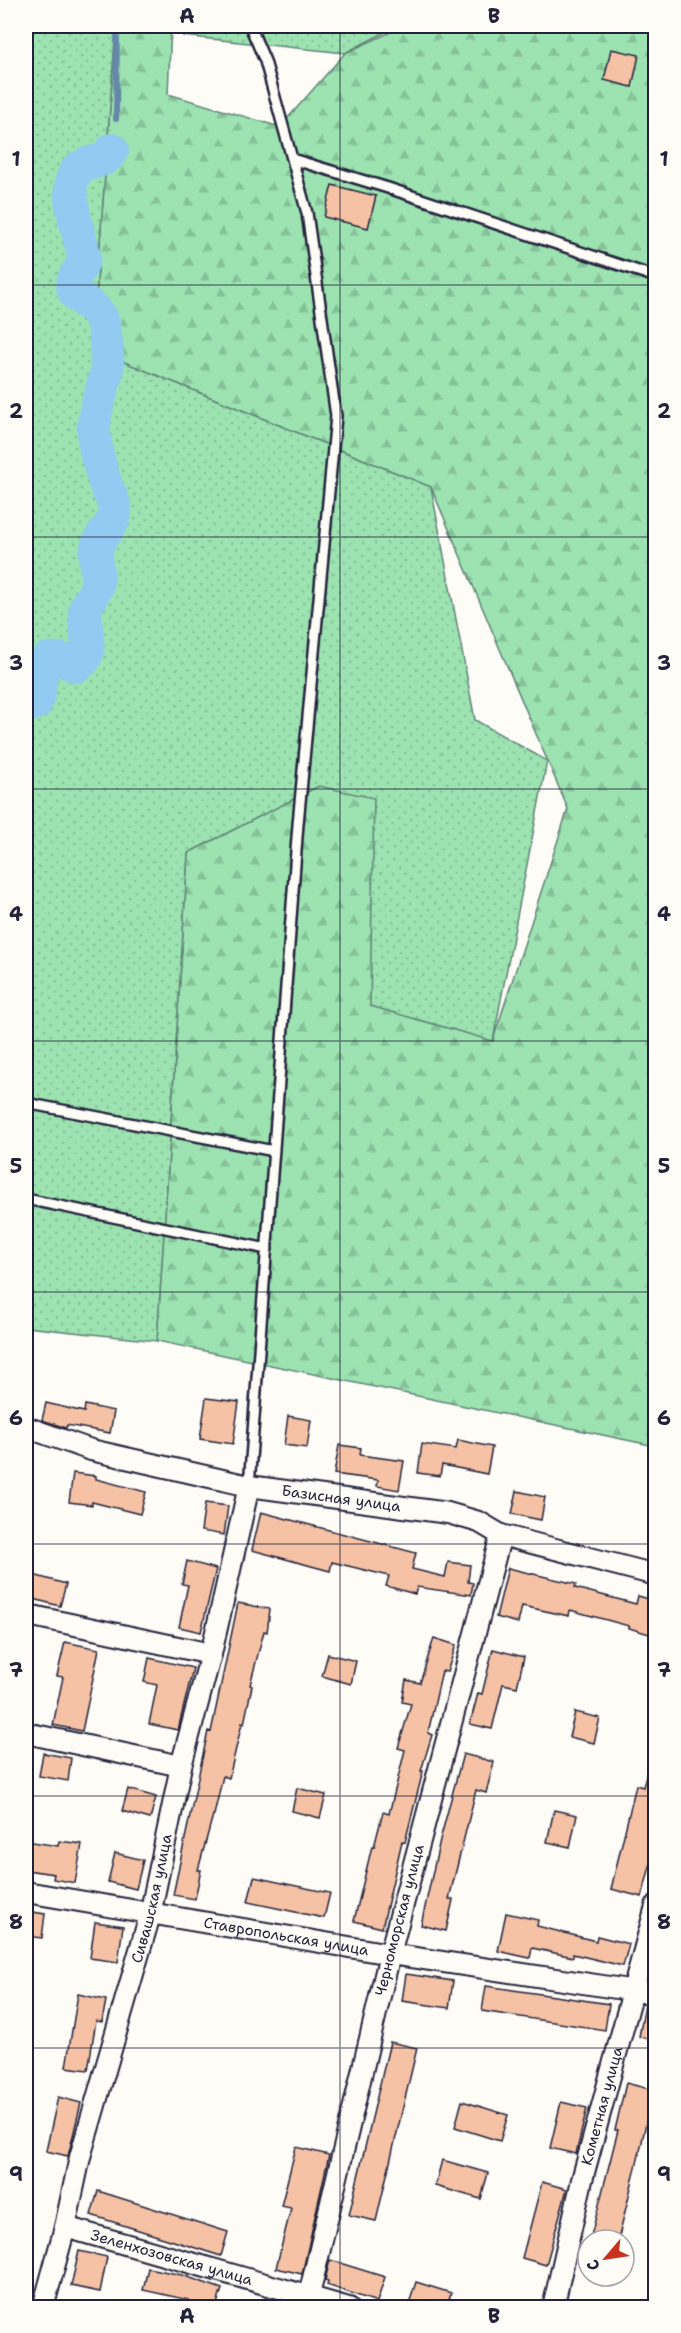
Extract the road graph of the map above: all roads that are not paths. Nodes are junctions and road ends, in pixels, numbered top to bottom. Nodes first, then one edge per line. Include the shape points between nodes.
1 (250, 26) edge
2 (292, 159) junction
3 (656, 278) edge
4 (26, 1103) edge
5 (274, 1150) junction
6 (26, 1199) edge
7 (267, 1249) junction
8 (26, 1427) edge
9 (249, 1486) junction
10 (501, 1535) junction
11 (656, 1575) edge
12 (28, 1615) dead end
13 (211, 1654) junction
14 (26, 1733) edge
15 (181, 1766) junction
16 (26, 1892) edge
17 (656, 1906) edge
18 (150, 1915) junction
19 (390, 1954) junction
20 (633, 1990) junction
21 (656, 1994) edge
22 (65, 2227) junction
23 (308, 2302) edge
24 (43, 2307) edge
25 (349, 2307) edge
26 (553, 2307) edge

1 - 2 lane
2 - 3 lane
2 - 5 lane via 307,213 336,416 298,824
4 - 5 lane
5 - 7 lane
6 - 7 lane
7 - 9 lane
8 - 9 street, Базисная улица via 91,1450
9 - 10 street, Базисная улица via 448,1513 478,1522
9 - 13 street, Сивашская улица
10 - 11 street, Базисная улица
10 - 19 street, Черноморская улица
12 - 13 street
13 - 15 street, Сивашская улица
14 - 15 street
15 - 18 street, Сивашская улица
16 - 18 street, Ставропольская улица
17 - 20 street, Кометная улица
18 - 19 street, Ставропольская улица
18 - 22 street, Сивашская улица via 80,2157
19 - 20 street, Ставропольская улица
19 - 23 street, Черноморская улица
20 - 21 street, Ставропольская улица
20 - 26 street, Кометная улица
22 - 23 street, Зеленхозовская улица
22 - 24 street, Сивашская улица
23 - 25 street, Зеленхозовская улица

